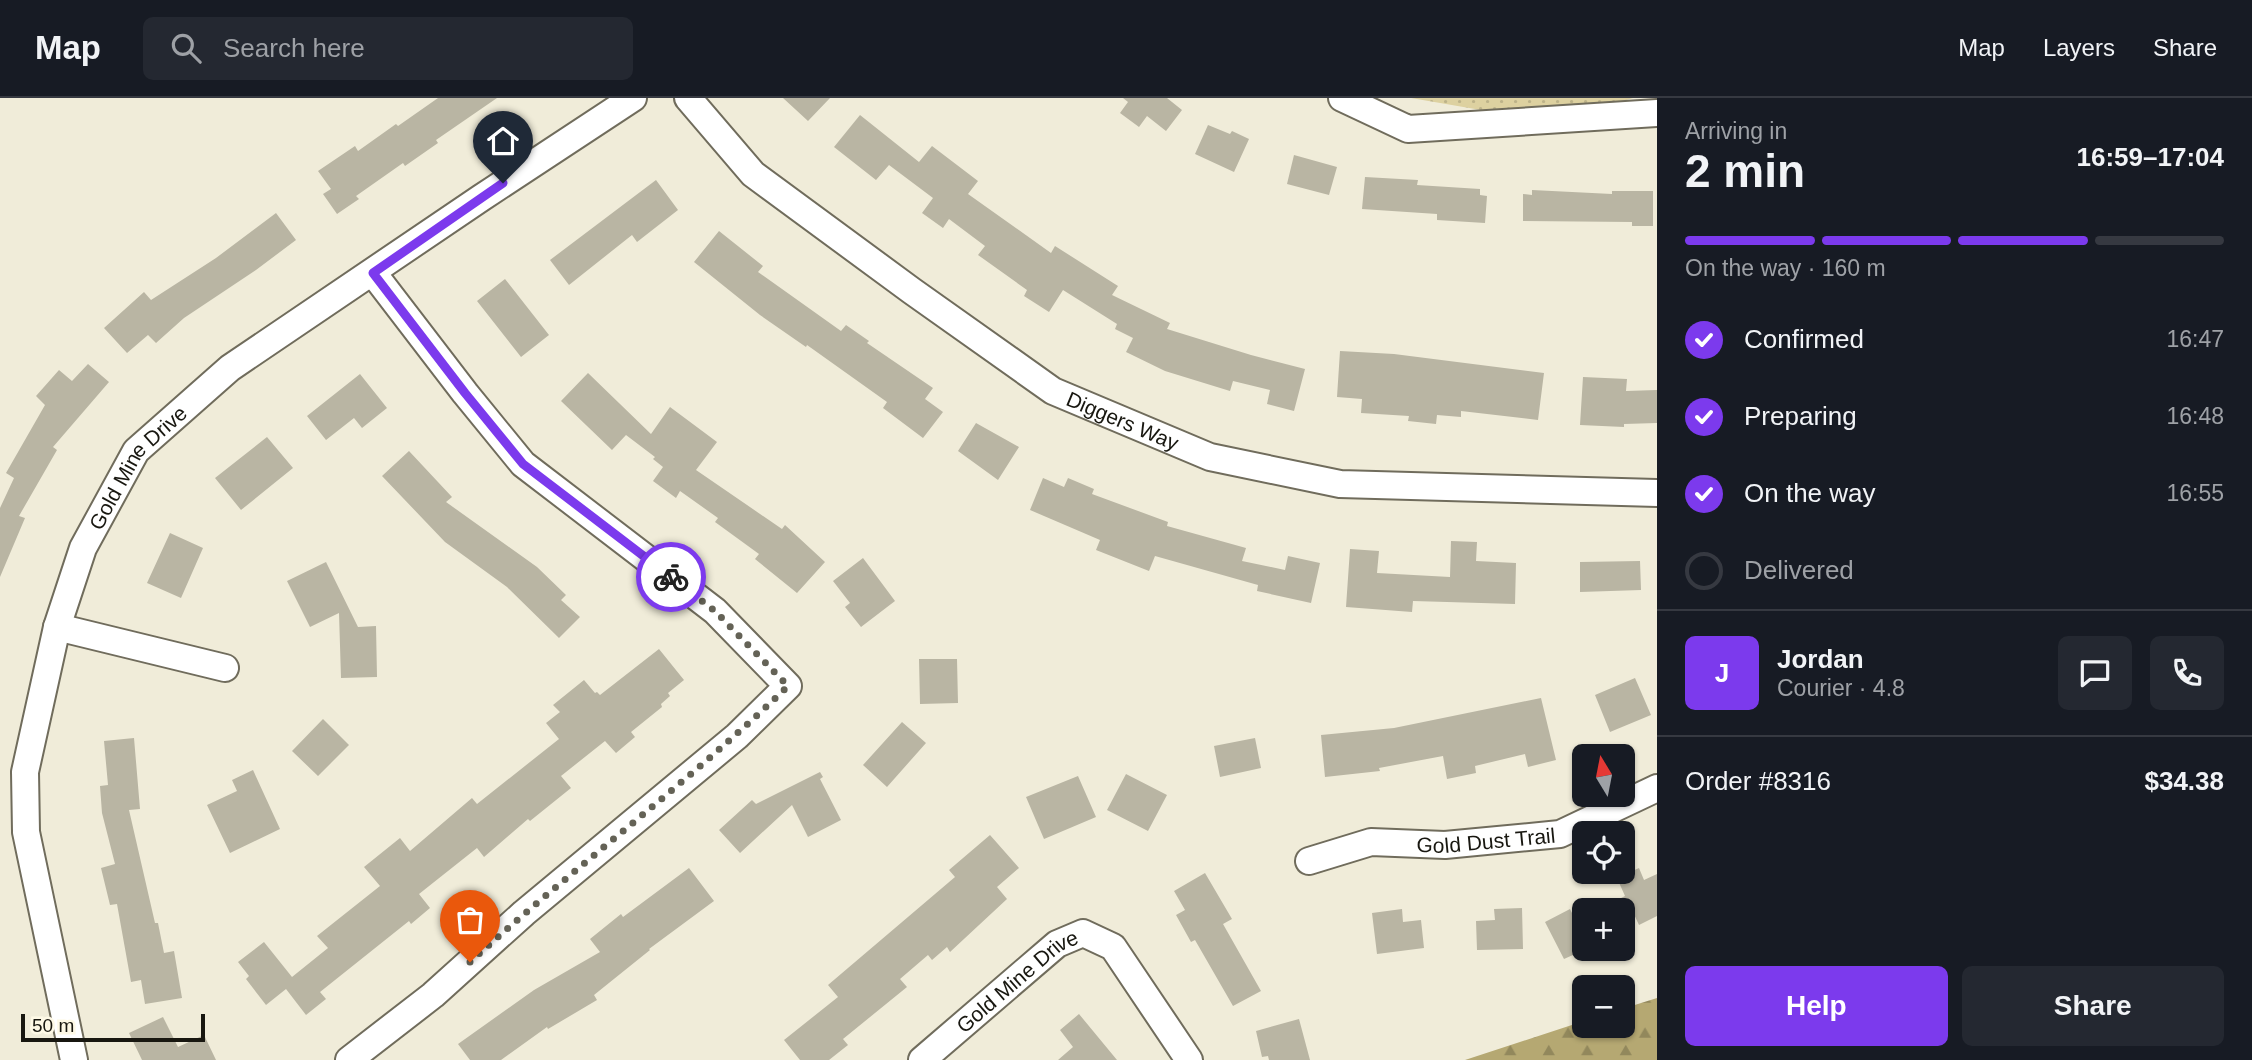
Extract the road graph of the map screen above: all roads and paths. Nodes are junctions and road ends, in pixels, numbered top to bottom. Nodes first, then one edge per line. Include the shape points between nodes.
1 (633, 98) edge
2 (688, 98) edge
3 (1342, 98) edge
4 (1657, 113) edge
5 (373, 273) junction
6 (1657, 493) edge
7 (57, 626) junction
8 (225, 668) dead end
9 (1657, 788) edge
10 (1309, 861) dead end
11 (74, 1060) edge
12 (349, 1060) edge
13 (922, 1060) edge
14 (1189, 1060) edge

1 - 5 street, Gold Mine Drive
2 - 6 street, Diggers Way via 753,174 1053,391 1210,457 1340,485
3 - 4 street via 1408,129
5 - 7 street, Gold Mine Drive via 230,368 136,452 83,548
5 - 12 street via 523,464 715,611 788,686 737,736 433,995
7 - 8 street
7 - 11 street, Gold Mine Drive via 25,772 26,832
9 - 10 street, Gold Dust Trail via 1559,834 1445,845 1371,842
13 - 14 street, Gold Mine Drive via 1057,944 1083,933 1113,947

